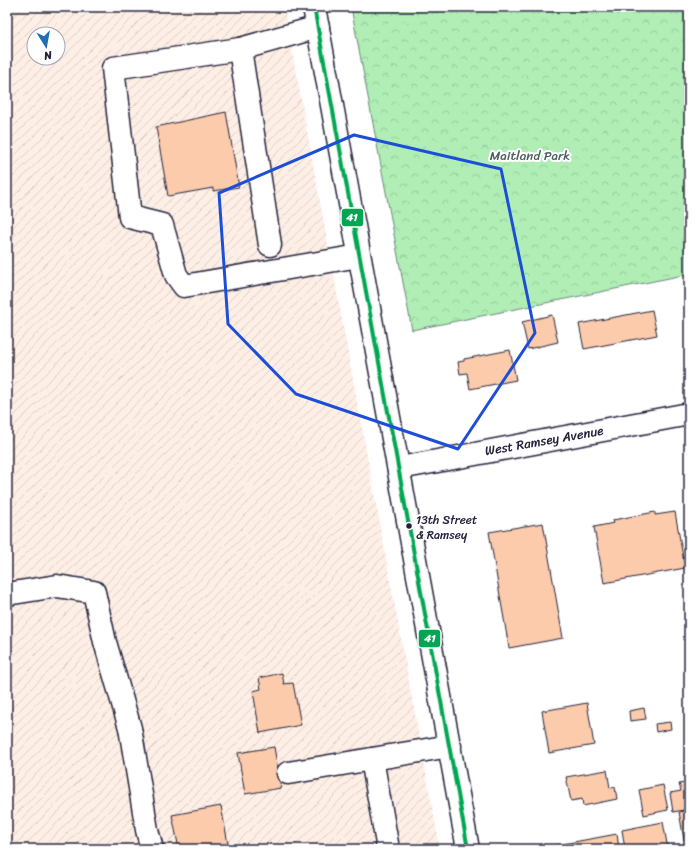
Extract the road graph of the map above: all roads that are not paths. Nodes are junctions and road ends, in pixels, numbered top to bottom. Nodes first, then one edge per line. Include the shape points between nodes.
1 (316, 17) edge
2 (240, 49) junction
3 (270, 245) dead end
4 (359, 256) junction
5 (689, 414) edge
6 (400, 468) junction
7 (7, 594) edge
8 (450, 746) junction
9 (372, 759) junction
10 (288, 772) dead end
11 (463, 848) edge
12 (152, 849) edge
13 (388, 849) edge

1 - 2 street
1 - 4 street
2 - 3 street
2 - 4 street via 113,68 130,217 162,225 176,275 184,286
4 - 6 street
5 - 6 street, West Ramsey Avenue
6 - 8 street
7 - 12 street via 57,586 94,592 130,728
8 - 9 street
8 - 11 street
9 - 10 street
9 - 13 street

